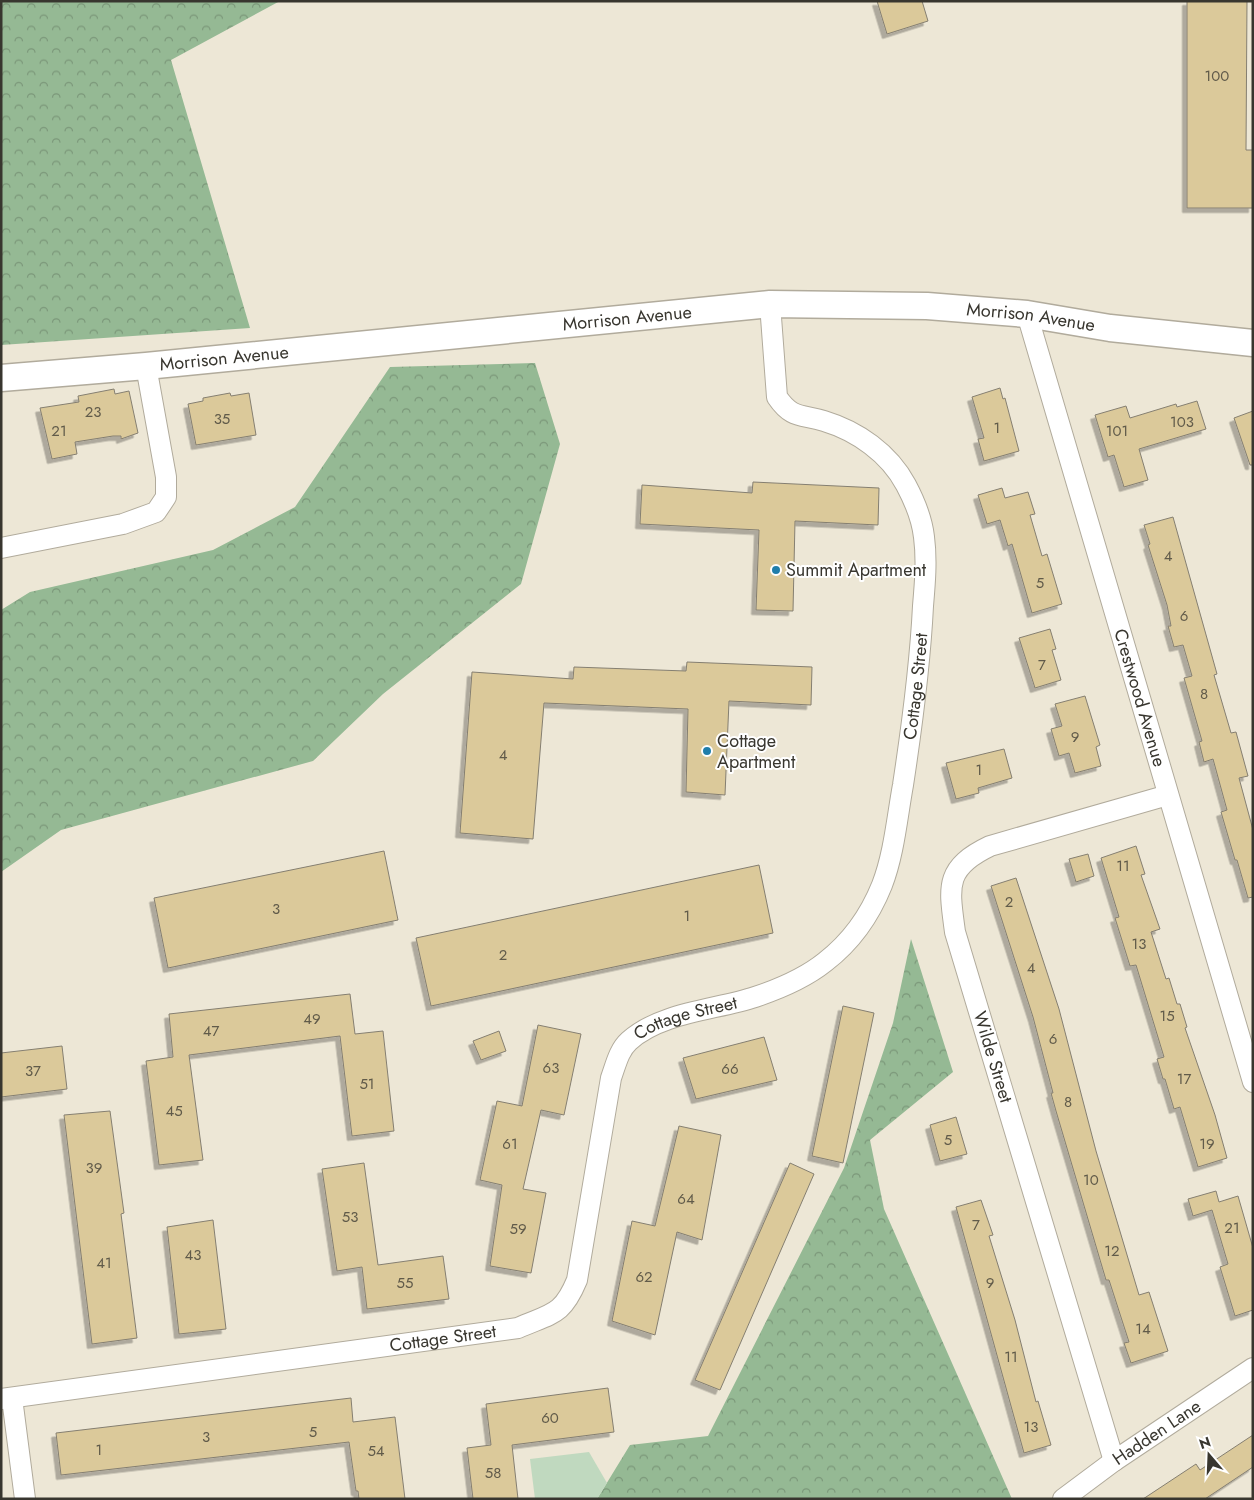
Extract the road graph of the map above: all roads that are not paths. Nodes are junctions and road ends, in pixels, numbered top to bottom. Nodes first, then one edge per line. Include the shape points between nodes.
1 (770, 304) junction
2 (1027, 314) junction
3 (1253, 343) edge
4 (146, 366) junction
5 (1, 378) edge
6 (1, 548) edge
7 (1168, 795) junction
8 (1253, 1082) edge
9 (1253, 1368) edge
10 (7, 1398) edge
11 (1114, 1461) junction
12 (25, 1499) edge
13 (1063, 1499) edge

1 - 2 street, Morrison Avenue via 927,306
1 - 4 street, Morrison Avenue
1 - 10 street, Cottage Street via 777,397 793,415 824,421 849,431 871,444 893,464 916,505 924,535 926,562 922,632 910,741 883,883 868,915 848,942 792,982 755,997 668,1019 630,1040 620,1052 611,1078 577,1280 561,1309 518,1328
2 - 3 street, Morrison Avenue via 1110,328
2 - 7 street, Crestwood Avenue
4 - 5 street, Morrison Avenue
4 - 6 street via 166,477 166,497 156,512 122,524
7 - 8 street, Crestwood Avenue
7 - 11 street, Wilde Street via 990,846 970,855 958,866 950,891 955,932
9 - 11 street, Hadden Lane
10 - 12 street
11 - 13 street, Hadden Lane

